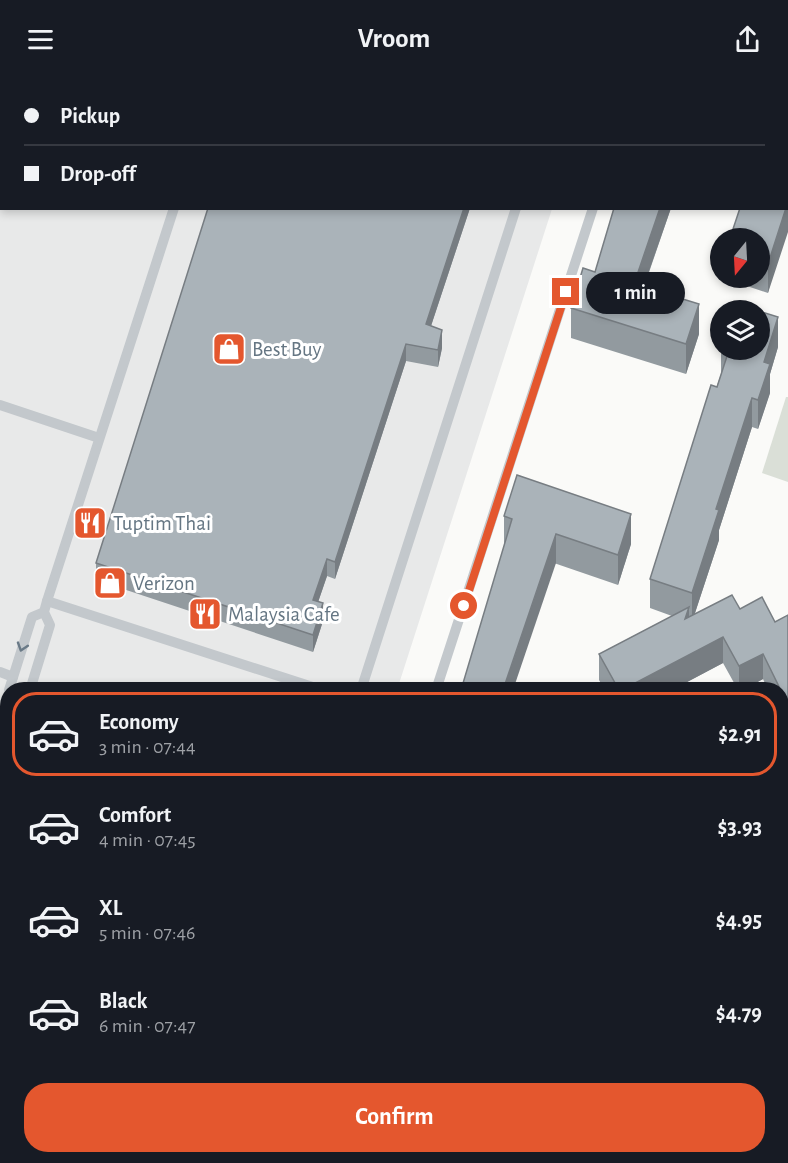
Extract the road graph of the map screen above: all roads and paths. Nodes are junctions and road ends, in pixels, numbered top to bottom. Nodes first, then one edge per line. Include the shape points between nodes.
1 (173, 210) edge
2 (515, 210) edge
3 (592, 210) edge
4 (0, 405) edge
5 (99, 438) junction
6 (45, 607) junction
7 (0, 672) edge
8 (13, 677) junction
9 (11, 682) edge
10 (32, 682) edge
11 (295, 682) edge
12 (364, 682) edge
13 (439, 682) edge

1 - 5 lane
2 - 12 lane
3 - 13 lane
4 - 5 lane
5 - 6 lane
6 -> 8 lane via 32,617
6 - 10 lane via 50,625
6 - 11 lane
7 - 8 lane
8 - 9 lane

